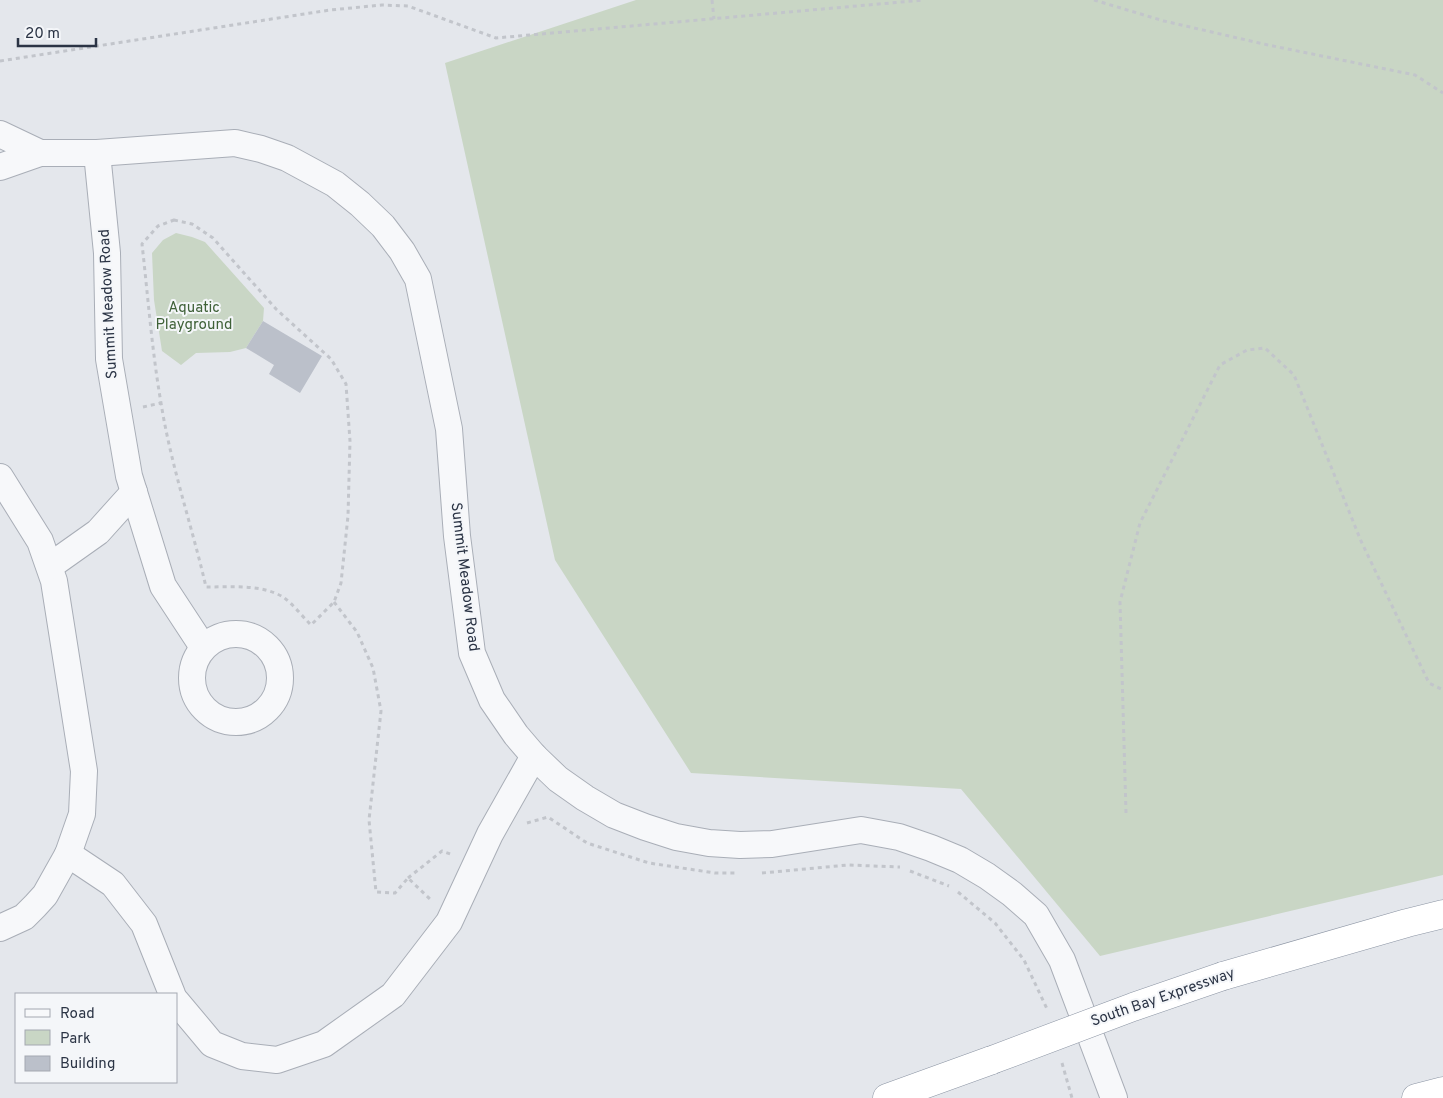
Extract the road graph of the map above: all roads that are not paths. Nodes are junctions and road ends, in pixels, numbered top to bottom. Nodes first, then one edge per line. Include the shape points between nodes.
1 (0, 134) edge
2 (40, 153) junction
3 (97, 153) junction
4 (0, 167) edge
5 (0, 477) edge
6 (134, 492) junction
7 (50, 566) junction
8 (203, 647) dead end
9 (534, 756) junction
10 (68, 854) junction
11 (1443, 914) edge
12 (0, 928) edge
13 (172, 993) edge
14 (178, 1002) edge
15 (1443, 1090) edge
16 (887, 1098) edge
17 (1114, 1098) edge
18 (1416, 1098) edge

1 - 2 street
2 - 3 street, Summit Meadow Road
2 - 4 street
3 - 6 street, Summit Meadow Road via 107,253 109,359
3 - 9 street, Summit Meadow Road via 235,143 261,149 287,158 335,184 383,226 402,251 418,279 449,429 472,652 492,700
5 - 7 street via 40,541
6 - 7 street via 98,532
6 - 8 street, Summit Meadow Road via 163,586
7 - 10 street via 84,771 82,814
9 - 14 street via 490,834 449,922 393,995 324,1044 278,1060 242,1056 212,1044
9 - 17 street, Summit Meadow Road via 585,798 644,827 676,837 708,843 772,844 861,830 899,837 960,860 1012,894 1036,915 1062,960
10 - 12 street via 45,895 35,906 24,916
10 - 13 street via 113,884 144,924
11 - 16 highway, South Bay Expressway, bridge via 1223,976
15 - 18 highway

